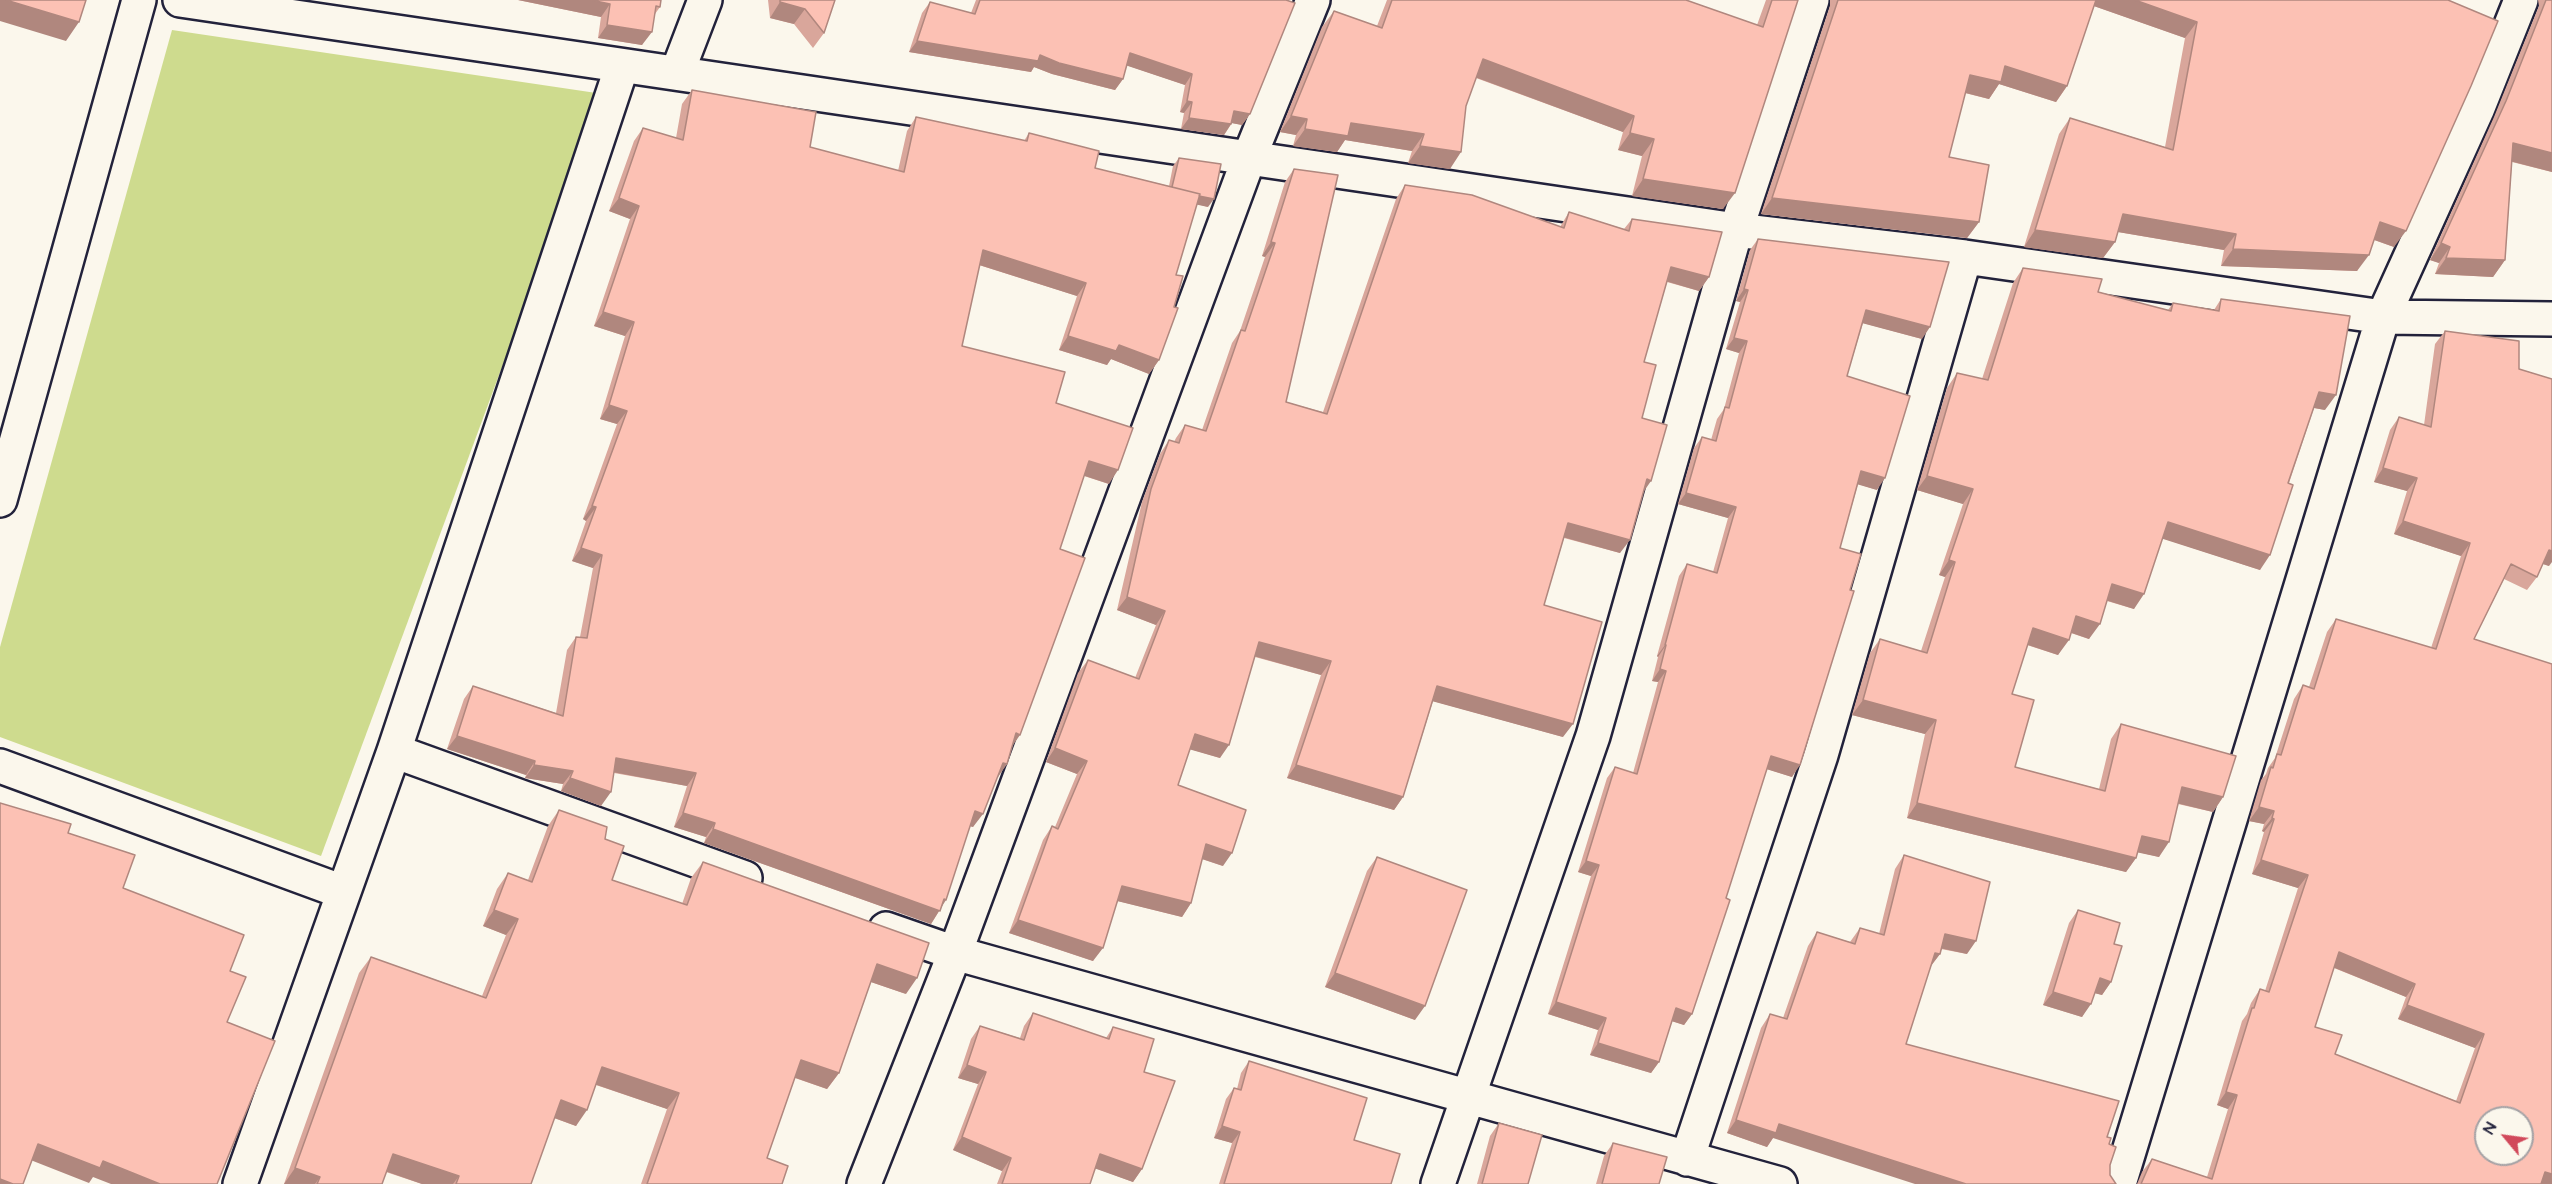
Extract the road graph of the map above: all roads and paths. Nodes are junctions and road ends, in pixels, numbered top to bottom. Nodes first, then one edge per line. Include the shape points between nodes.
1 (139, 0) edge
2 (180, 0) edge
3 (705, 0) edge
4 (1313, 0) edge
5 (1812, 0) edge
6 (2521, 0) edge
7 (622, 66) junction
8 (677, 73) junction
9 (1249, 158) junction
10 (1736, 230) junction
11 (1965, 257) junction
12 (2383, 317) junction
13 (2552, 319) edge
14 (0, 500) edge
15 (394, 751) junction
16 (0, 766) edge
17 (775, 888) edge
18 (343, 892) junction
19 (854, 917) edge
20 (955, 953) junction
21 (1466, 1097) junction
22 (1687, 1159) junction
23 (240, 1184) edge
24 (864, 1184) edge
25 (1438, 1184) edge
26 (1780, 1184) edge
27 (2119, 1184) edge

1 - 14 street
2 - 7 street
3 - 8 street
4 - 9 street
5 - 10 street
6 - 12 street via 2477,110
7 - 8 street
7 - 15 street
8 - 9 street
9 - 10 street
9 - 20 street
10 - 11 street
10 - 21 street via 1593,736
11 - 12 street
11 - 22 street via 1821,755
12 - 13 street
12 - 27 street
15 - 17 street
15 - 18 street
16 - 18 street
18 - 23 street
19 - 20 street
20 - 21 street
20 - 24 street
21 - 22 street
21 - 25 street
22 - 26 street

